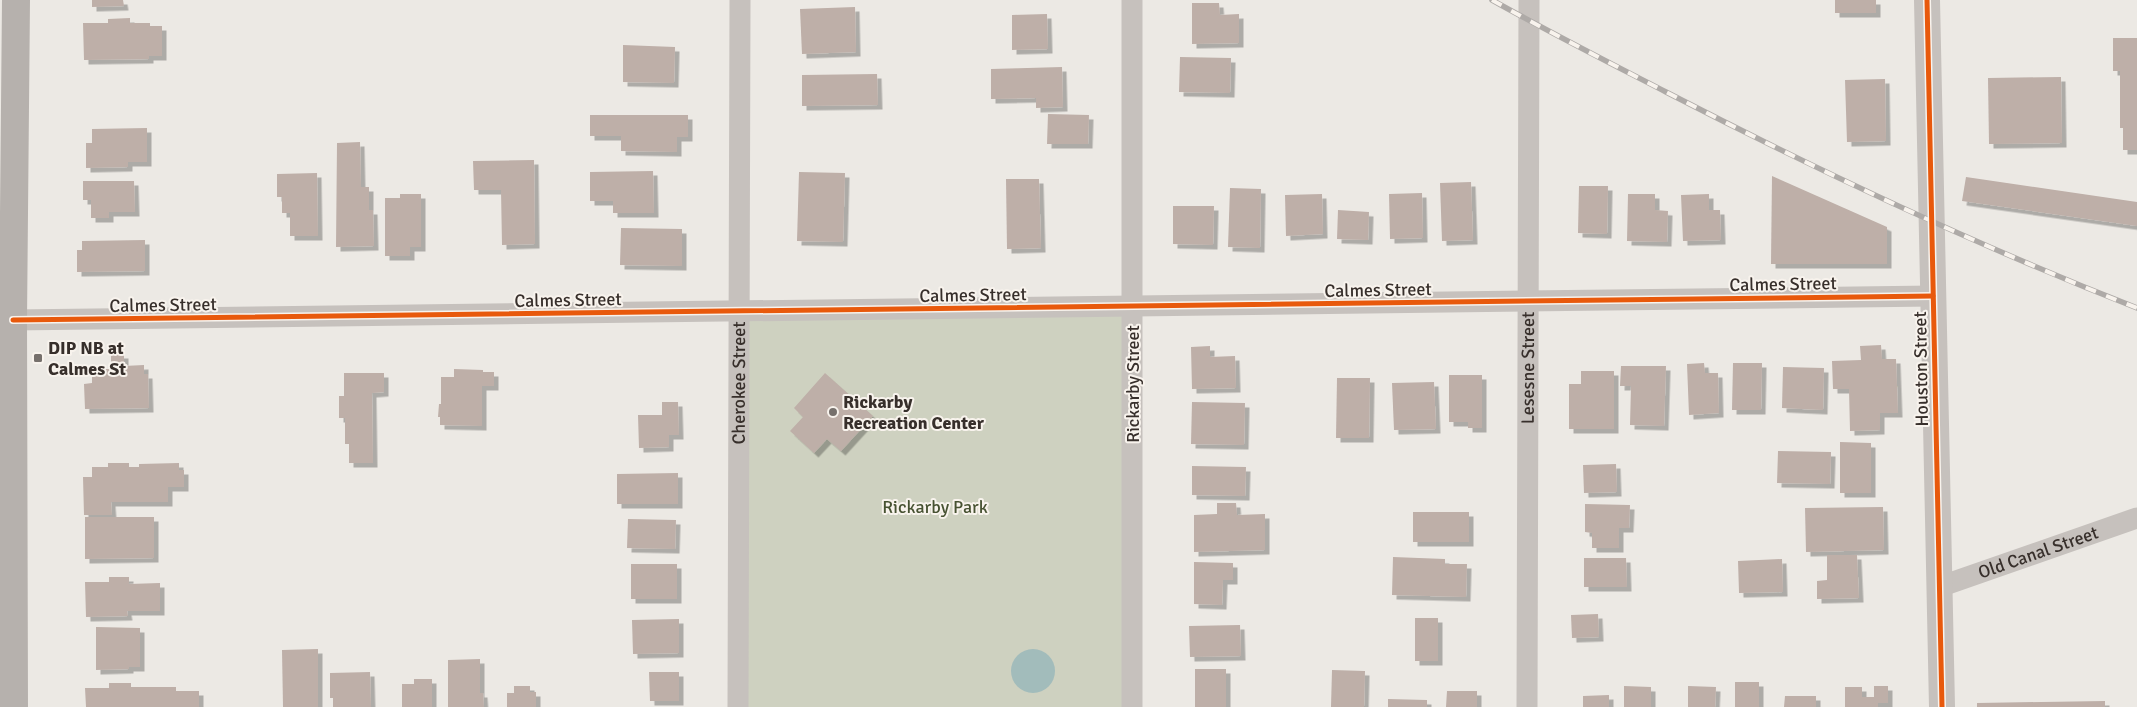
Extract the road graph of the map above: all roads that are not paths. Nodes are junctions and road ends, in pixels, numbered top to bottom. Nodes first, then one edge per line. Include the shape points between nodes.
1 (16, 0) edge
2 (740, 0) edge
3 (1132, 0) edge
4 (1529, 0) edge
5 (1927, 0) edge
6 (1933, 296) junction
7 (1528, 301) junction
8 (1133, 307) junction
9 (740, 312) junction
10 (13, 320) junction
11 (2137, 518) edge
12 (1939, 586) junction
13 (14, 707) edge
14 (738, 707) edge
15 (1132, 707) edge
16 (1528, 707) edge
17 (1942, 707) edge

1 - 10 main road
2 - 9 street, Cherokee Street
3 - 8 street, Rickarby Street
4 - 7 street, Lesesne Street
5 - 6 street, Houston Street
6 - 7 street, Calmes Street
6 - 12 street, Houston Street
7 - 8 street, Calmes Street
7 - 16 street, Lesesne Street
8 - 9 street, Calmes Street
8 - 15 street, Rickarby Street
9 - 10 street, Calmes Street
9 - 14 street, Cherokee Street
10 - 13 main road
11 - 12 street, Old Canal Street
12 - 17 street, Houston Street

